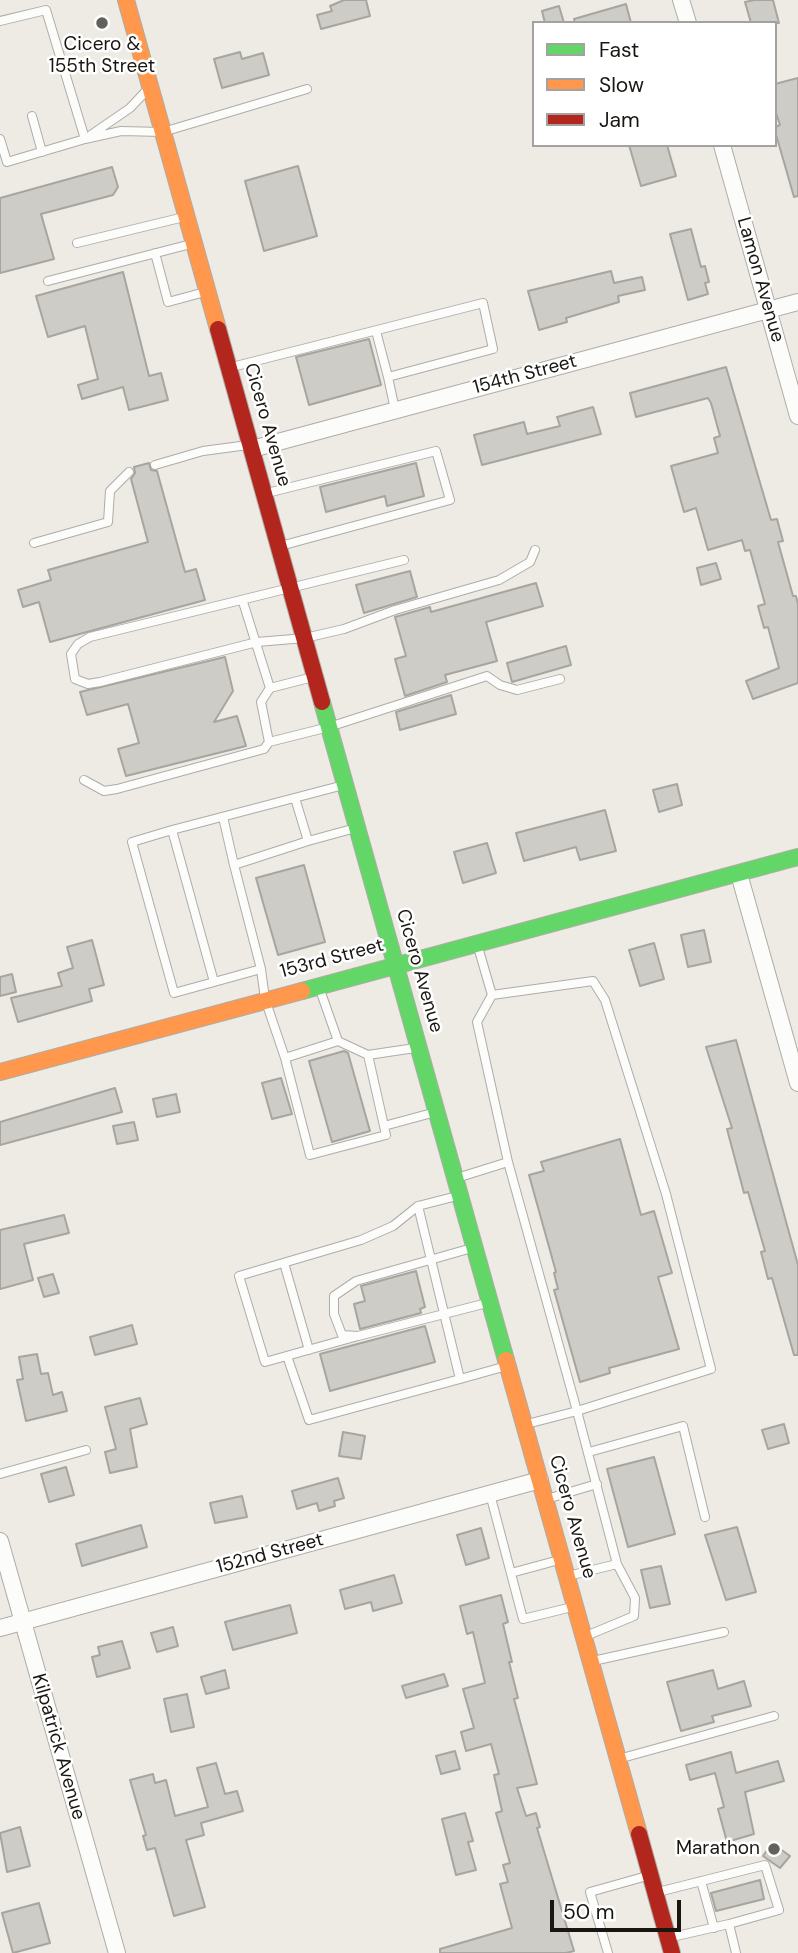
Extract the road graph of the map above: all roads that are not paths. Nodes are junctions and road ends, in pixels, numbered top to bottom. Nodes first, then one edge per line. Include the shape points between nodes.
1 (127, 0) edge
2 (681, 0) edge
3 (0, 21) edge
4 (687, 21) edge
5 (150, 86) junction
6 (307, 89) dead end
7 (32, 116) dead end
8 (163, 132) junction
9 (0, 139) edge
10 (85, 139) junction
11 (723, 147) edge
12 (42, 152) junction
13 (187, 216) junction
14 (77, 243) dead end
15 (194, 243) junction
16 (155, 253) junction
17 (48, 281) dead end
18 (208, 291) junction
19 (798, 302) edge
20 (768, 310) junction
21 (376, 331) junction
22 (229, 368) junction
23 (388, 377) junction
24 (395, 410) junction
25 (798, 416) edge
26 (251, 447) junction
27 (155, 465) dead end
28 (130, 472) dead end
29 (264, 494) junction
30 (34, 543) dead end
31 (279, 546) junction
32 (535, 550) dead end
33 (404, 560) dead end
34 (291, 590) junction
35 (243, 602) junction
36 (304, 638) junction
37 (257, 642) junction
38 (315, 677) junction
39 (560, 679) dead end
40 (270, 688) junction
41 (329, 727) junction
42 (269, 742) junction
43 (84, 780) dead end
44 (345, 785) junction
45 (295, 798) junction
46 (223, 817) junction
47 (358, 827) junction
48 (172, 830) junction
49 (308, 841) junction
50 (798, 857) edge
51 (234, 865) junction
52 (739, 874) junction
53 (477, 942) junction
54 (396, 963) junction
55 (261, 969) junction
56 (214, 982) junction
57 (318, 985) junction
58 (492, 995) junction
59 (265, 999) junction
60 (338, 1041) junction
61 (419, 1047) junction
62 (368, 1055) junction
63 (285, 1058) junction
64 (0, 1072) edge
65 (798, 1083) edge
66 (437, 1112) junction
67 (384, 1126) junction
68 (508, 1162) junction
69 (455, 1178) junction
70 (460, 1195) junction
71 (418, 1206) junction
72 (475, 1247) junction
73 (431, 1260) junction
74 (284, 1263) junction
75 (490, 1302) junction
76 (445, 1316) junction
77 (358, 1336) junction
78 (309, 1350) junction
79 (288, 1356) junction
80 (508, 1365) junction
81 (460, 1379) junction
82 (578, 1411) junction
83 (524, 1425) junction
84 (86, 1450) dead end
85 (589, 1452) junction
86 (0, 1474) edge
87 (540, 1480) junction
88 (597, 1484) junction
89 (490, 1494) junction
90 (545, 1499) junction
91 (705, 1517) dead end
92 (0, 1541) edge
93 (562, 1559) junction
94 (617, 1564) junction
95 (511, 1573) junction
96 (566, 1576) junction
97 (575, 1606) junction
98 (22, 1622) junction
99 (0, 1628) edge
100 (724, 1632) dead end
101 (583, 1637) junction
102 (590, 1661) junction
103 (775, 1716) dead end
104 (618, 1759) junction
105 (650, 1875) junction
106 (701, 1881) junction
107 (655, 1893) junction
108 (729, 1924) junction
109 (714, 1928) junction
110 (670, 1946) edge
111 (117, 1953) edge
112 (608, 1953) edge
113 (736, 1953) edge

1 - 5 main road, Cicero Avenue
2 - 4 street
3 - 10 lane via 46,10
5 - 8 main road, Cicero Avenue
5 - 10 lane via 130,108
6 - 8 lane
7 - 12 lane
8 - 10 lane via 121,131
8 - 13 main road, Cicero Avenue
9 - 12 lane via 7,162
10 - 12 lane
11 - 20 street, Lamon Avenue
13 - 14 lane
13 - 15 main road, Cicero Avenue
15 - 16 lane
15 - 18 main road, Cicero Avenue
16 - 17 lane
16 - 18 lane via 168,302
18 - 22 main road, Cicero Avenue
19 - 20 street, 154th Street
20 - 24 street, 154th Street
20 - 25 street, Lamon Avenue
21 - 22 lane
21 - 23 lane
21 - 23 lane via 483,303 493,349
22 - 26 main road, Cicero Avenue
23 - 24 lane
24 - 26 street, 154th Street
26 - 27 lane via 203,451
26 - 29 main road, Cicero Avenue
28 - 30 lane via 110,491 108,522
29 - 31 main road, Cicero Avenue
29 - 31 lane via 436,451 450,500
31 - 34 main road, Cicero Avenue
32 - 36 lane via 530,562 499,580
33 - 34 lane
34 - 35 lane
34 - 36 main road, Cicero Avenue
35 - 37 lane
35 - 37 lane via 214,605 90,637 71,654 75,679 100,682
36 - 37 lane
36 - 38 main road, Cicero Avenue
37 - 40 lane
38 - 40 lane
38 - 41 main road, Cicero Avenue
39 - 41 lane via 517,690 487,676
40 - 42 lane via 261,702
41 - 42 lane
41 - 44 main road, Cicero Avenue
42 - 43 lane via 264,749 117,789 104,790
44 - 45 lane
44 - 47 main road, Cicero Avenue
45 - 46 lane
45 - 49 lane
46 - 48 lane
46 - 51 lane
47 - 49 lane
47 - 54 main road, Cicero Avenue
48 - 56 lane
48 - 56 lane via 132,842 174,993
49 - 51 lane
50 - 52 main road, 153rd Street
51 - 55 lane
52 - 53 main road, 153rd Street
52 - 65 street
53 - 54 main road, 153rd Street
53 - 58 lane
54 - 57 main road, 153rd Street
54 - 61 main road, Cicero Avenue
55 - 56 lane
55 - 59 lane
57 - 59 main road, 153rd Street
57 - 60 lane
58 - 68 lane via 477,1022
58 - 82 lane via 593,981 605,1000 666,1194 710,1369
59 - 63 lane
59 - 64 main road, 153rd Street
60 - 62 lane
60 - 63 lane
61 - 62 lane
61 - 66 main road, Cicero Avenue
62 - 67 lane
63 - 67 lane via 310,1155 386,1135
66 - 67 lane
66 - 69 main road, Cicero Avenue
68 - 69 lane
68 - 82 lane
69 - 70 main road, Cicero Avenue
70 - 71 lane
70 - 72 main road, Cicero Avenue
71 - 73 lane
71 - 74 lane via 393,1226 361,1240
72 - 73 lane
72 - 75 main road, Cicero Avenue
73 - 76 lane
73 - 77 lane via 356,1281 334,1296 334,1314 342,1335
74 - 78 lane
74 - 79 lane via 239,1276 265,1362
75 - 76 lane
75 - 80 main road, Cicero Avenue
76 - 77 lane
76 - 81 lane
77 - 78 lane
78 - 79 lane
79 - 81 lane via 309,1420
80 - 81 lane
80 - 83 main road, Cicero Avenue
82 - 83 lane
82 - 85 lane
83 - 87 main road, Cicero Avenue
84 - 86 lane
85 - 88 lane
85 - 91 lane via 683,1426
87 - 89 street, 152nd Street
87 - 90 main road, Cicero Avenue
88 - 90 lane
88 - 94 lane
89 - 95 lane
89 - 98 street, 152nd Street
90 - 93 main road, Cicero Avenue
92 - 98 street, Kilpatrick Avenue
93 - 95 lane
93 - 96 main road, Cicero Avenue
94 - 96 lane
94 - 101 lane via 635,1598 634,1616
95 - 97 lane via 523,1619
96 - 97 main road, Cicero Avenue
97 - 101 main road, Cicero Avenue
98 - 99 street, 152nd Street
98 - 111 street, Kilpatrick Avenue
100 - 102 lane
101 - 102 main road, Cicero Avenue
102 - 104 main road, Cicero Avenue
103 - 104 lane
104 - 105 main road, Cicero Avenue
105 - 107 main road, Cicero Avenue
105 - 112 lane via 590,1892
106 - 107 lane
106 - 108 lane via 765,1864 779,1910
106 - 109 lane
107 - 110 main road, Cicero Avenue
108 - 109 lane
108 - 113 lane
109 - 110 lane

